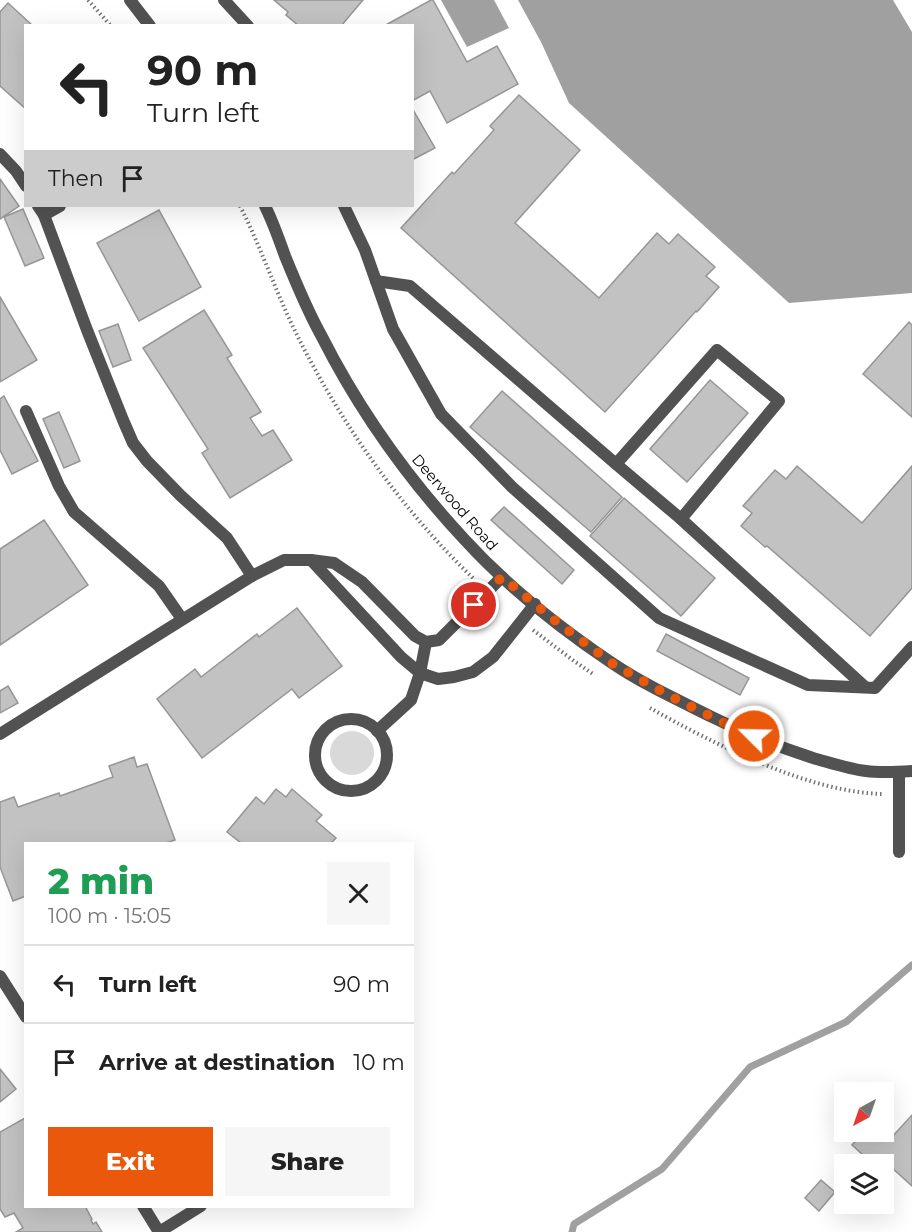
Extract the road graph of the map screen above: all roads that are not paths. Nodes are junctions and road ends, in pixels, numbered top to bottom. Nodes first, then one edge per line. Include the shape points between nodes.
1 (130, 0) edge
2 (224, 0) edge
3 (148, 24) edge
4 (246, 24) edge
5 (0, 153) edge
6 (24, 183) edge
7 (265, 207) edge
8 (344, 207) edge
9 (41, 210) edge
10 (376, 281) junction
11 (26, 411) dead end
12 (616, 464) junction
13 (681, 519) junction
14 (311, 560) junction
15 (252, 576) junction
16 (502, 577) junction
17 (535, 604) junction
18 (182, 619) junction
19 (426, 642) junction
20 (912, 647) edge
21 (420, 673) junction
22 (865, 687) junction
23 (377, 731) junction
24 (0, 734) edge
25 (912, 771) edge
26 (898, 772) junction
27 (899, 852) dead end
28 (0, 976) edge
29 (24, 1014) edge
30 (144, 1208) edge
31 (198, 1208) edge

1 - 3 street
2 - 4 street
5 - 6 street
7 - 16 street, Deerwood Road via 320,334 351,389 389,448 428,498
8 - 10 street
9 - 15 street via 133,443 180,495 227,538
10 - 12 street via 410,286
10 - 22 street via 393,329 441,414 512,487 659,618 808,685
11 - 18 street via 58,486 74,512 159,586
12 - 13 street
12 - 13 street via 717,350 779,401
13 - 22 street
14 - 15 street via 284,560
14 - 19 street via 334,563 362,582 415,636
14 - 21 street
15 - 18 street
16 - 17 street, Deerwood Road
16 - 19 street via 439,640
17 - 21 street via 493,657 473,672 438,679
17 - 26 street, Deerwood Road via 613,664 734,728 834,764
18 - 24 street
19 - 21 street
20 - 22 street via 875,688
21 - 23 street via 411,700
23 - 23 street via 356,719 333,723 324,731 315,752 316,764 329,784 351,791 373,783 386,764 384,740
25 - 26 street, Deerwood Road
26 - 27 street
28 - 29 street
30 - 31 street via 159,1232

